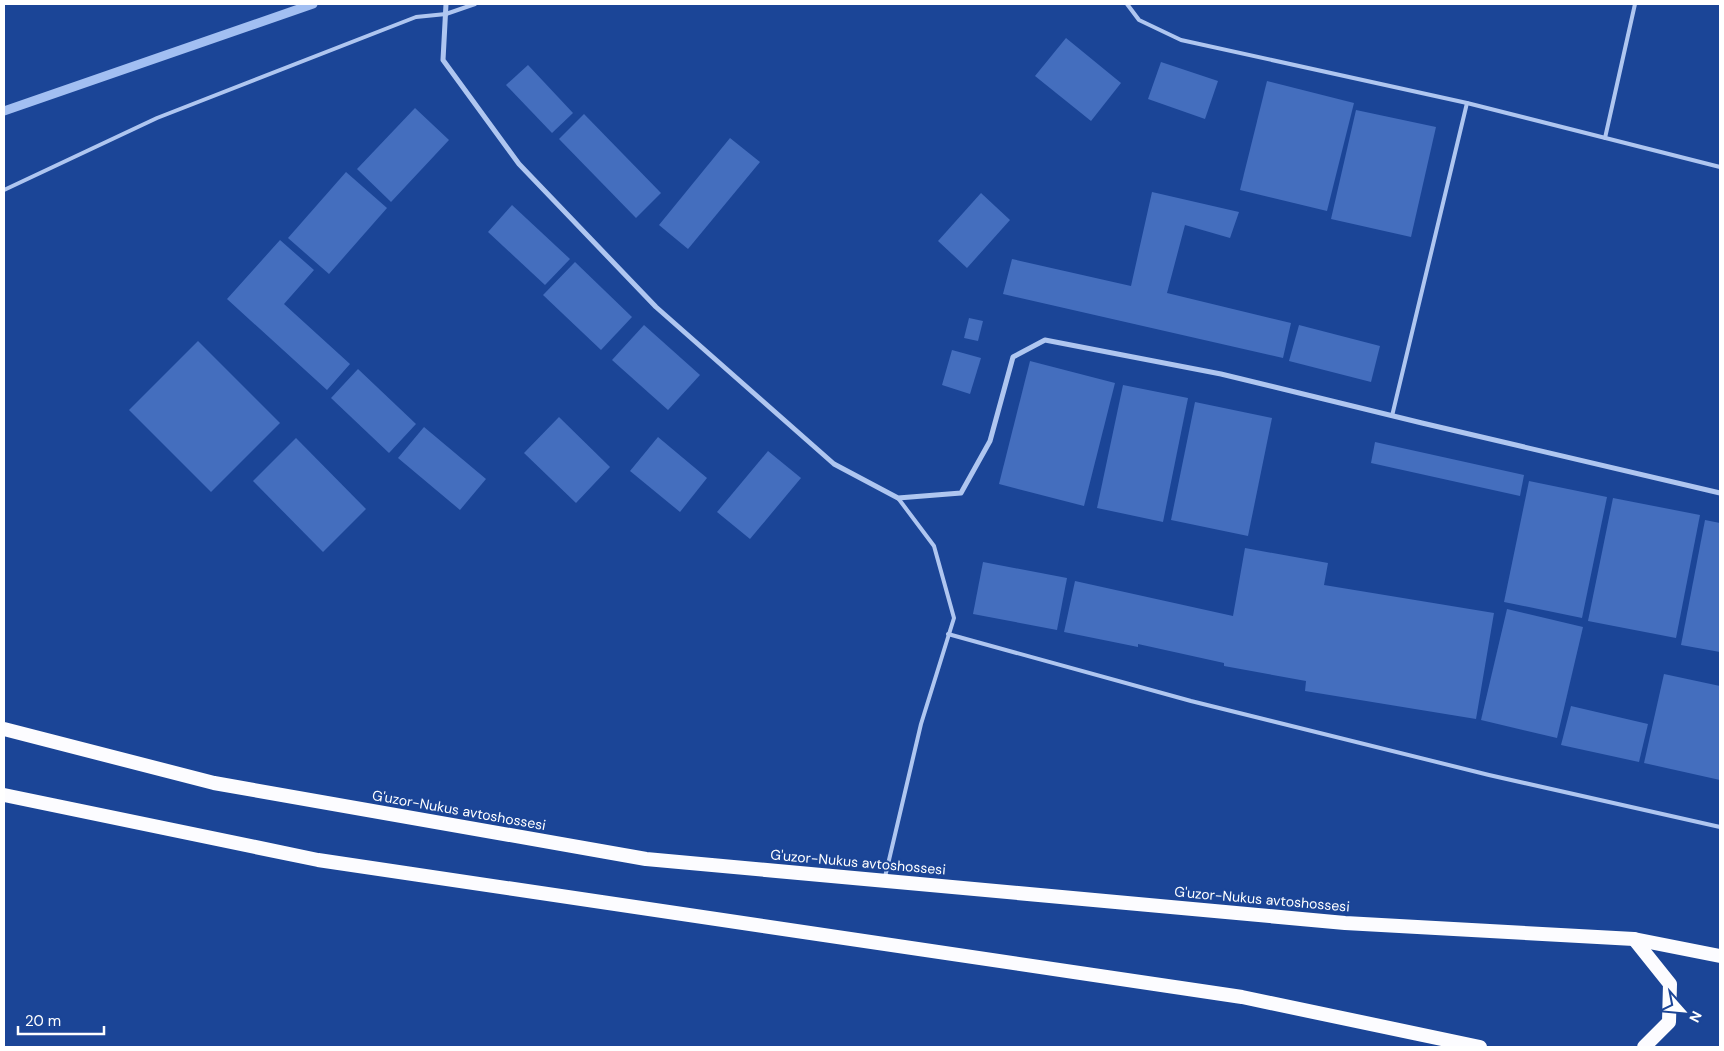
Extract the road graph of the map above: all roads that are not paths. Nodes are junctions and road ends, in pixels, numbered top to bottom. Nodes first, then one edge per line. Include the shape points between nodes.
1 (446, 4) edge
2 (475, 4) edge
3 (1127, 4) edge
4 (1635, 4) edge
5 (446, 14) junction
6 (1466, 103) junction
7 (1605, 138) junction
8 (1720, 167) edge
9 (4, 190) edge
10 (1392, 416) junction
11 (1720, 493) edge
12 (898, 498) junction
13 (948, 634) junction
14 (4, 729) edge
15 (4, 795) edge
16 (1720, 828) edge
17 (884, 881) junction
18 (1634, 938) junction
19 (1720, 956) edge
20 (1480, 1047) edge
21 (1644, 1047) edge

1 - 5 street
2 - 5 lane
3 - 6 lane via 1139,20 1181,40
4 - 7 lane
5 - 9 lane via 416,17 157,118
5 - 12 street via 443,60 519,164 656,307 827,458
6 - 7 lane
6 - 10 lane
7 - 8 lane
10 - 11 street
10 - 12 street via 1221,374 1045,340 1014,357 990,441 961,493
12 - 13 lane via 934,546 954,618
13 - 16 lane via 1191,701
13 - 17 lane via 921,724
14 - 17 highway, G'uzor-Nukus avtoshossesi via 214,783 646,859
15 - 20 highway via 318,860 1242,996
17 - 18 highway, G'uzor-Nukus avtoshossesi via 1345,923
18 - 19 highway, G'uzor-Nukus avtoshossesi
18 - 21 highway via 1670,984 1669,1022

